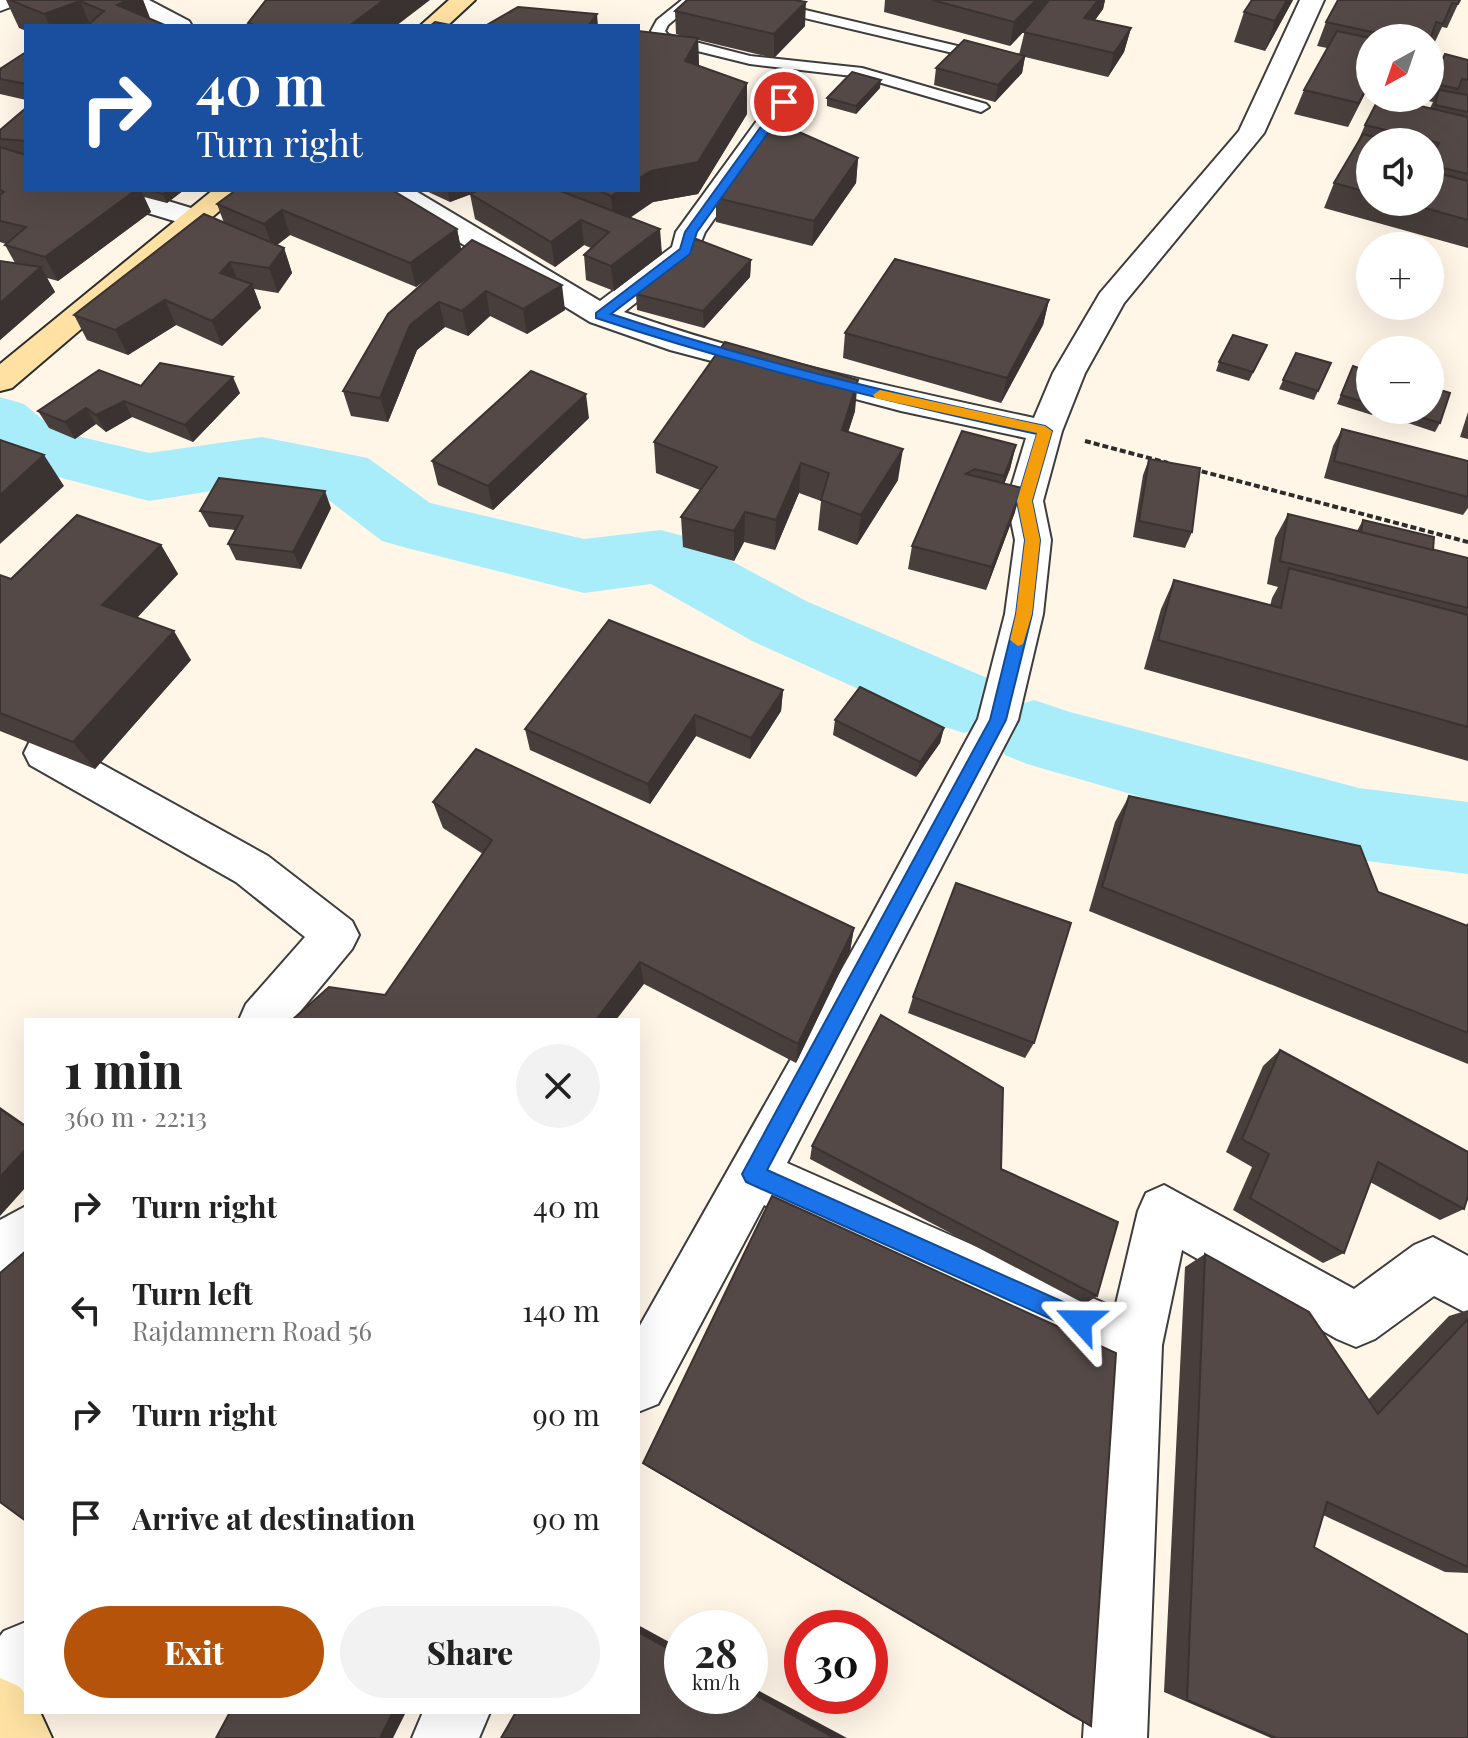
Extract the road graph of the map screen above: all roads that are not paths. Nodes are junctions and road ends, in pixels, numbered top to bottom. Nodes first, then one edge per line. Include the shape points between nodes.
1 (8, 0) edge
2 (131, 0) edge
3 (463, 0) edge
4 (691, 0) edge
5 (745, 0) edge
6 (1312, 0) edge
7 (0, 4) edge
8 (176, 24) edge
9 (434, 24) edge
10 (892, 34) junction
11 (998, 60) edge
12 (869, 63) junction
13 (784, 102) dead end
14 (981, 107) edge
15 (109, 192) edge
16 (227, 192) edge
17 (396, 192) edge
18 (194, 218) junction
19 (601, 315) junction
20 (0, 381) edge
21 (1045, 431) junction
22 (45, 753) edge
23 (265, 1018) edge
24 (753, 1174) junction
25 (24, 1234) edge
26 (0, 1254) edge
27 (1468, 1287) edge
28 (1134, 1345) junction
29 (640, 1380) edge
30 (24, 1656) edge
31 (0, 1689) edge
32 (0, 1710) edge
33 (457, 1714) edge
34 (20, 1738) edge
35 (444, 1738) edge
36 (1115, 1738) edge

1 - 7 street
2 - 8 street
3 - 9 main road
4 - 12 lane via 662,23 662,38 750,60
5 - 10 lane
6 - 21 street via 1251,133 1111,300 1069,373
10 - 11 lane
10 - 12 lane
12 - 14 lane
13 - 19 street via 691,232 685,251
15 - 18 street
16 - 18 main road
17 - 19 street via 476,256
18 - 20 main road
19 - 21 street via 681,343
21 - 24 street via 1025,501 1033,540 1024,614 998,720 859,932
22 - 23 street via 252,869 336,935
24 - 28 street
24 - 29 street
25 - 26 street
27 - 28 street via 1433,1264 1356,1320 1164,1211
28 - 36 street
30 - 31 street
32 - 34 main road
33 - 35 street

